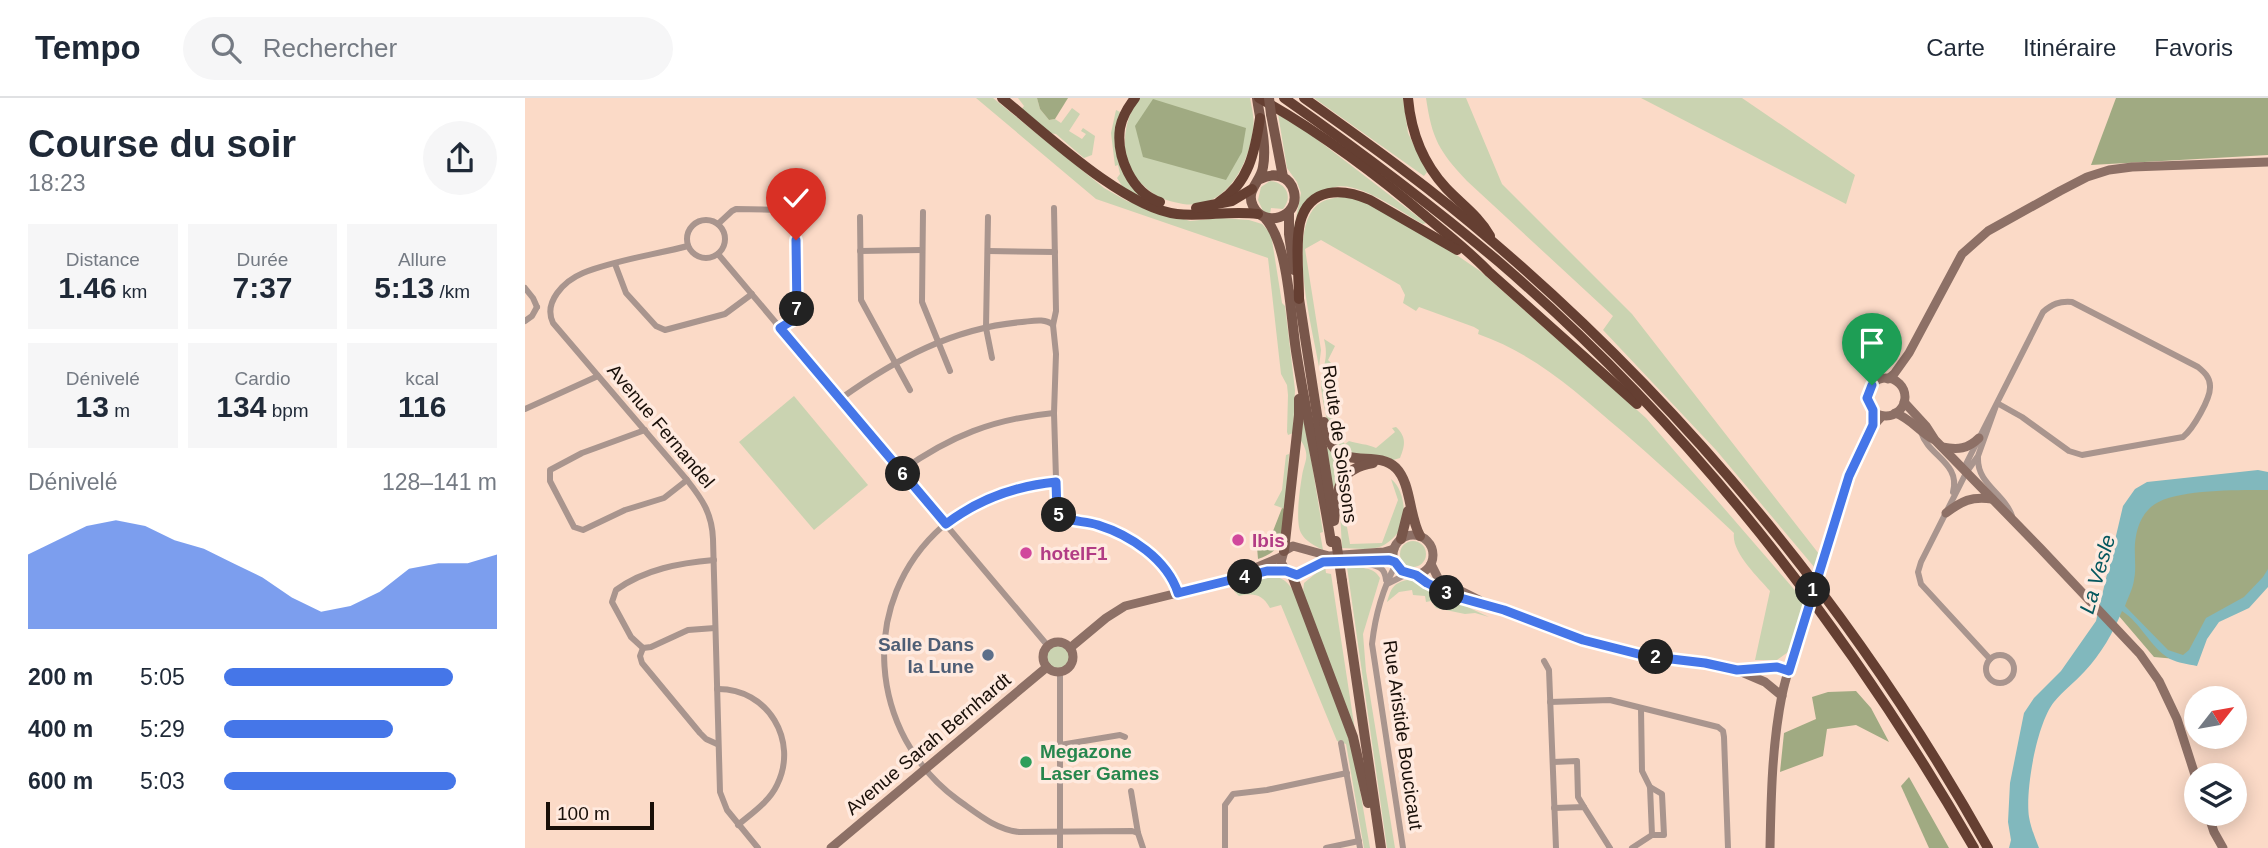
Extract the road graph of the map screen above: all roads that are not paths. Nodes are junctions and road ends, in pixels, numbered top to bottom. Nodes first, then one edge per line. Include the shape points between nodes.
1 (1002, 98) edge
2 (1135, 98) edge
3 (1269, 98) edge
4 (1284, 98) edge
5 (1304, 98) edge
6 (1408, 98) edge
7 (1258, 100) edge
8 (1259, 118) junction
9 (2268, 162) edge
10 (1283, 177) junction
11 (1260, 179) junction
12 (1252, 189) junction
13 (1214, 205) junction
14 (1054, 208) dead end
15 (923, 212) dead end
16 (1289, 212) junction
17 (1262, 216) junction
18 (860, 217) dead end
19 (988, 218) dead end
20 (718, 225) junction
21 (1493, 242) junction
22 (688, 246) junction
23 (922, 250) junction
24 (860, 251) junction
25 (988, 251) junction
26 (1055, 253) junction
27 (718, 254) junction
28 (615, 264) junction
29 (1489, 272) junction
30 (525, 288) edge
31 (752, 294) junction
32 (1299, 299) junction
33 (537, 307) junction
34 (550, 309) junction
35 (525, 321) edge
36 (1053, 325) junction
37 (780, 328) junction
38 (986, 328) junction
39 (938, 342) junction
40 (1909, 353) junction
41 (1296, 356) junction
42 (992, 358) dead end
43 (895, 362) junction
44 (950, 371) dead end
45 (598, 376) junction
46 (1888, 379) junction
47 (1901, 387) junction
48 (911, 390) dead end
49 (1315, 394) junction
50 (840, 399) junction
51 (1904, 402) junction
52 (1997, 404) junction
53 (525, 409) edge
54 (1873, 410) junction
55 (1054, 413) junction
56 (1895, 414) junction
57 (1882, 416) junction
58 (1873, 425) junction
59 (645, 430) junction
60 (1921, 432) junction
61 (1979, 438) junction
62 (1938, 444) junction
63 (1687, 447) junction
64 (1978, 456) junction
65 (1392, 465) junction
66 (901, 471) junction
67 (1966, 473) junction
68 (687, 480) junction
69 (1056, 482) junction
70 (1992, 499) junction
71 (1408, 503) junction
72 (1946, 513) junction
73 (1334, 521) junction
74 (2014, 521) junction
75 (946, 524) junction
76 (1420, 536) junction
77 (1401, 539) junction
78 (1334, 541) junction
79 (1394, 549) junction
80 (1307, 551) junction
81 (1283, 554) junction
82 (714, 559) junction
83 (1353, 561) junction
84 (1395, 563) junction
85 (1431, 564) junction
86 (1308, 568) junction
87 (1289, 573) junction
88 (1411, 574) junction
89 (1339, 581) junction
90 (1386, 583) junction
91 (1178, 593) junction
92 (1487, 605) junction
93 (715, 628) junction
94 (1048, 646) junction
95 (643, 648) junction
96 (1070, 648) junction
97 (1990, 659) junction
98 (1545, 661) dead end
99 (1047, 667) junction
100 (1737, 670) junction
101 (1789, 671) junction
102 (1060, 673) junction
103 (717, 689) junction
104 (1782, 696) junction
105 (1551, 702) junction
106 (1641, 709) junction
107 (1125, 737) dead end
108 (1341, 743) dead end
109 (717, 744) junction
110 (1060, 745) junction
111 (1553, 762) junction
112 (2191, 763) edge
113 (925, 769) junction
114 (1347, 774) junction
115 (1650, 788) junction
116 (1131, 791) dead end
117 (1584, 807) junction
118 (1554, 808) junction
119 (738, 824) junction
120 (1373, 824) junction
121 (2212, 826) edge
122 (1060, 831) junction
123 (1138, 833) junction
124 (1652, 835) junction
125 (1359, 845) edge
126 (758, 848) edge
127 (831, 848) edge
128 (1061, 848) edge
129 (1143, 848) edge
130 (1225, 848) edge
131 (1326, 848) edge
132 (1379, 848) edge
133 (1403, 848) edge
134 (1556, 848) edge
135 (1610, 848) edge
136 (1632, 848) edge
137 (1728, 848) edge
138 (1770, 848) edge
139 (1974, 848) edge
140 (1988, 848) edge
141 (2223, 848) edge

1 - 17 highway via 1087,167 1147,205 1175,214
2 - 13 highway via 1120,127 1123,160 1132,181 1150,199 1178,208
3 - 10 main road, bridge
4 - 63 highway via 1426,202 1499,263
5 - 21 highway
6 - 21 highway via 1412,132 1429,165 1484,225
7 - 8 main road
7 - 29 highway via 1343,151
8 - 11 main road via 1264,156
8 - 13 highway via 1253,155 1242,181
9 - 40 street via 2120,169 2087,177 2060,191 1988,231 1962,254
10 - 11 main road
10 - 16 main road via 1294,190
11 - 12 main road
12 - 13 highway via 1238,199
12 - 17 main road via 1251,202
14 - 26 street
15 - 23 street
16 - 17 main road via 1278,218
16 - 32 main road, Route de Soissons
17 - 41 main road, Route de Soissons via 1272,225 1280,244
18 - 24 street
19 - 25 street
20 - 22 street via 705,220 693,225
20 - 27 street via 725,243
20 - 37 street via 736,209 783,209 793,215 797,314
21 - 140 highway via 1671,412 1797,559 1901,703
22 - 27 street via 697,257
22 - 28 street
23 - 24 street
23 - 39 street via 922,302
24 - 43 street via 861,300
25 - 26 street
25 - 38 street
26 - 36 street
27 - 31 street
28 - 31 street via 627,293 656,327 665,330 725,314
28 - 34 street via 580,274 556,295
29 - 32 highway via 1370,200 1331,192 1308,206 1300,225
29 - 63 highway
30 - 33 street
31 - 37 street
32 - 49 main road, Route de Soissons
33 - 34 street
33 - 35 street
34 - 45 street, Avenue Fernandel via 554,323
36 - 38 street via 1036,320
36 - 55 street
37 - 50 street
38 - 39 street
38 - 42 street
39 - 43 street
39 - 44 street
40 - 46 street
40 - 47 street
41 - 78 main road, Route de Soissons
41 - 81 main road via 1299,415
43 - 48 street
43 - 50 street
45 - 53 street
45 - 59 street, Avenue Fernandel
46 - 47 street
46 - 54 street via 1869,389 1867,398
47 - 51 street
49 - 65 main road via 1334,448 1353,459 1380,459
49 - 73 main road, Route de Soissons
50 - 66 street
51 - 56 street
51 - 62 street
52 - 52 street via 2082,455 2183,437 2191,431 2211,382 2198,367 2072,302 2061,301 2043,312
52 - 61 street
52 - 64 street
54 - 57 street
54 - 58 street
55 - 66 street via 1004,420 967,432
55 - 69 street
56 - 57 street
56 - 60 street
57 - 58 street
58 - 101 street, bridge via 1849,476
59 - 68 street, Avenue Fernandel
59 - 68 street via 550,470 550,481 574,527 583,530 664,498
60 - 62 street
60 - 72 street via 1953,472 1955,485
61 - 62 street via 1961,449
61 - 67 street
62 - 67 street
63 - 139 highway via 1848,648
64 - 67 street
64 - 74 street via 1979,472
65 - 71 main road via 1403,481
65 - 73 main road via 1371,463 1345,475 1338,489
66 - 75 street
67 - 70 street
67 - 72 street
68 - 82 street, Avenue Fernandel via 709,512
69 - 75 street via 997,494
69 - 91 street via 1059,514 1128,538 1161,564
70 - 72 street via 1968,499
70 - 74 street
71 - 76 main road
71 - 77 main road
72 - 97 street via 1921,562 1921,584
73 - 78 main road, Route de Soissons
74 - 112 street via 2140,654 2159,681
75 - 94 street
75 - 113 street via 921,551 901,584 889,618 885,652 892,711 905,741
76 - 77 street
76 - 85 street via 1432,548
77 - 79 street
78 - 89 main road, Route de Soissons
79 - 80 street via 1353,556
79 - 84 street
80 - 81 street via 1293,546
80 - 86 street
81 - 87 street via 1281,562
81 - 91 street via 1266,565
82 - 93 street, Avenue Fernandel
82 - 95 street via 656,570 616,590 612,598 616,611 634,642
83 - 84 street
83 - 86 street via 1323,562
83 - 90 street via 1381,568
84 - 88 street
84 - 90 street, Rue Aristide Boucicaut
85 - 88 street via 1425,571
85 - 92 street via 1439,580
86 - 87 street via 1301,574
87 - 91 street via 1267,571
87 - 120 main road via 1353,737
88 - 90 street
88 - 92 street via 1457,597
89 - 120 main road, Route de Soissons
89 - 132 main road, Route de Soissons
90 - 133 street, Rue Aristide Boucicaut via 1373,632 1373,656
91 - 96 street via 1125,606
92 - 100 street via 1583,640 1646,656
93 - 95 street via 688,630
93 - 103 street, Avenue Fernandel
94 - 96 street via 1060,642
94 - 99 street via 1043,656
95 - 109 street via 642,663 700,733
96 - 102 street via 1073,660
97 - 97 street via 1986,667 1991,680 1999,684 2012,678 2012,660 2004,655
98 - 105 street
99 - 102 street
99 - 113 street, Avenue Sarah Bernhardt
100 - 101 street via 1777,667
100 - 104 street via 1765,682
101 - 104 street
102 - 110 street
103 - 109 street, Avenue Fernandel
103 - 119 street via 761,703 778,724 784,743 778,784
104 - 138 street via 1772,772
105 - 106 street via 1610,700
105 - 111 street
106 - 115 street via 1642,771
106 - 137 street via 1723,732
107 - 110 street
108 - 114 street
109 - 119 street, Avenue Fernandel via 721,797
110 - 122 street
111 - 117 street via 1577,761 1578,797
111 - 118 street
113 - 122 street via 998,827 1019,832
113 - 127 street, Avenue Sarah Bernhardt
114 - 125 street
114 - 130 street via 1233,794 1225,806
115 - 124 street
115 - 124 street via 1662,794 1664,835
116 - 123 street
117 - 118 street
117 - 135 street
118 - 134 street
119 - 126 street, Avenue Fernandel
120 - 132 main road, Route de Soissons
121 - 141 street
122 - 123 street
122 - 128 street
123 - 129 street
124 - 136 street
125 - 131 street

